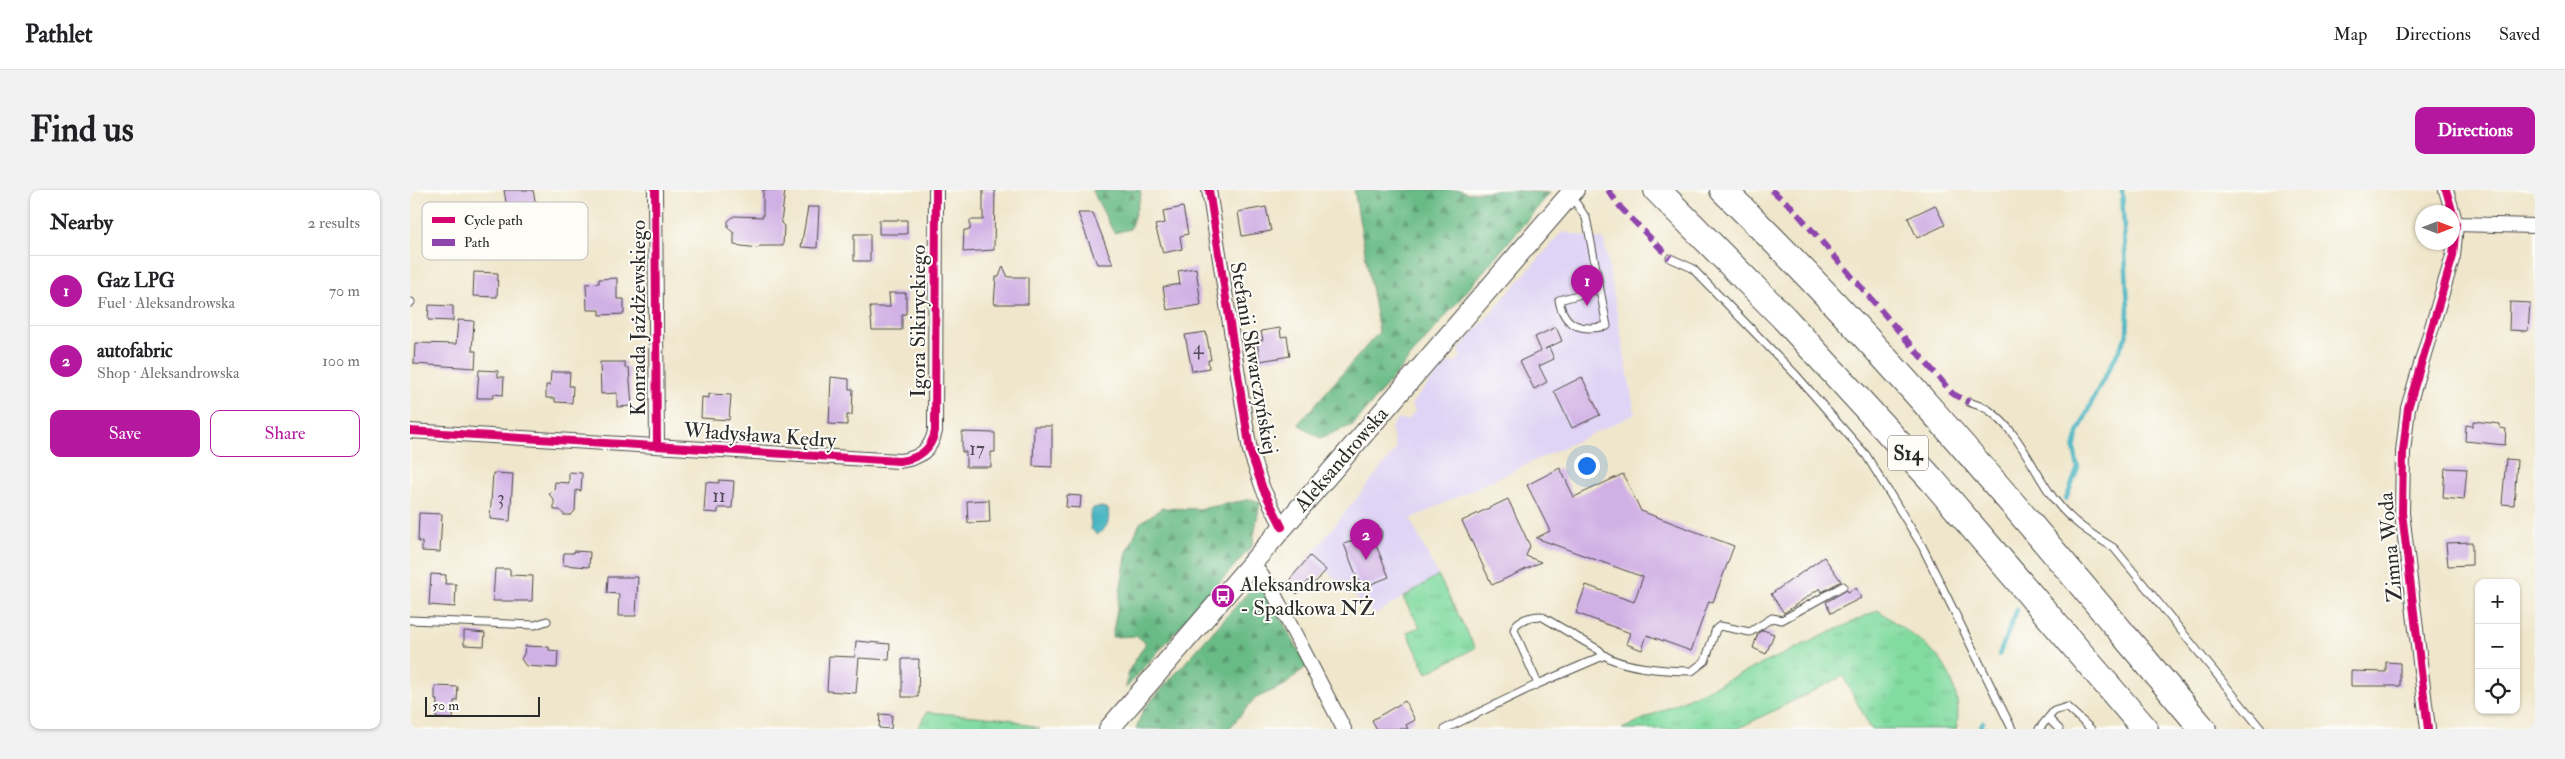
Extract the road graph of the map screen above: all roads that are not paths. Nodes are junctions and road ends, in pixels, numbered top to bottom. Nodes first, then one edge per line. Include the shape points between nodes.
1 (655, 190) edge
2 (936, 190) edge
3 (1209, 190) edge
4 (1658, 190) edge
5 (1724, 190) edge
6 (2446, 190) edge
7 (1572, 192) edge
8 (2450, 205) edge
9 (2460, 224) edge
10 (2535, 226) edge
11 (2454, 250) edge
12 (1670, 258) dead end
13 (1600, 289) junction
14 (1969, 402) dead end
15 (410, 431) edge
16 (657, 446) junction
17 (926, 451) joint
18 (1282, 527) junction
19 (1252, 562) junction
20 (1843, 586) dead end
21 (410, 620) edge
22 (547, 621) dead end
23 (1603, 656) junction
24 (1538, 684) junction
25 (2048, 718) junction
26 (1109, 729) edge
27 (1344, 729) edge
28 (1445, 729) edge
29 (2012, 729) edge
30 (2039, 729) edge
31 (2059, 729) edge
32 (2091, 729) edge
33 (2145, 729) edge
34 (2203, 729) edge
35 (2261, 729) edge
36 (2428, 729) edge

1 - 16 street, Konrada Jażdżewskiego
2 - 17 street, Igora Sikiryckiego via 935,431
3 - 18 street, Stefanii Skwarczyńskiej via 1250,451 1263,489
4 - 33 highway, S14 via 1784,318 1933,481
5 - 34 highway, S14 via 1813,282 1962,446
6 - 8 street, Zimna Woda
7 - 13 lane via 1586,218
7 - 18 main road, Aleksandrowska
9 - 10 street
11 - 36 street, Zimna Woda via 2408,408 2403,452 2402,513
12 - 29 lane via 1692,268 1796,375 1866,455 1922,546
13 - 13 lane via 1607,326 1590,330 1565,318 1558,300
14 - 35 lane via 1990,411 2019,442 2054,499 2070,518 2114,548
15 - 16 street, Władysława Kędry
16 - 17 street, Władysława Kędry via 899,461
18 - 19 main road, Aleksandrowska
19 - 26 main road, Aleksandrowska
19 - 27 street via 1272,590
20 - 23 lane via 1782,620 1772,618 1750,632 1720,626 1705,661 1692,672 1616,662
21 - 22 lane via 535,625
23 - 24 lane
23 - 24 lane via 1599,650 1540,616 1534,616 1514,625 1514,630
24 - 28 lane
25 - 30 lane
25 - 31 lane
25 - 32 lane via 2054,711 2067,706

